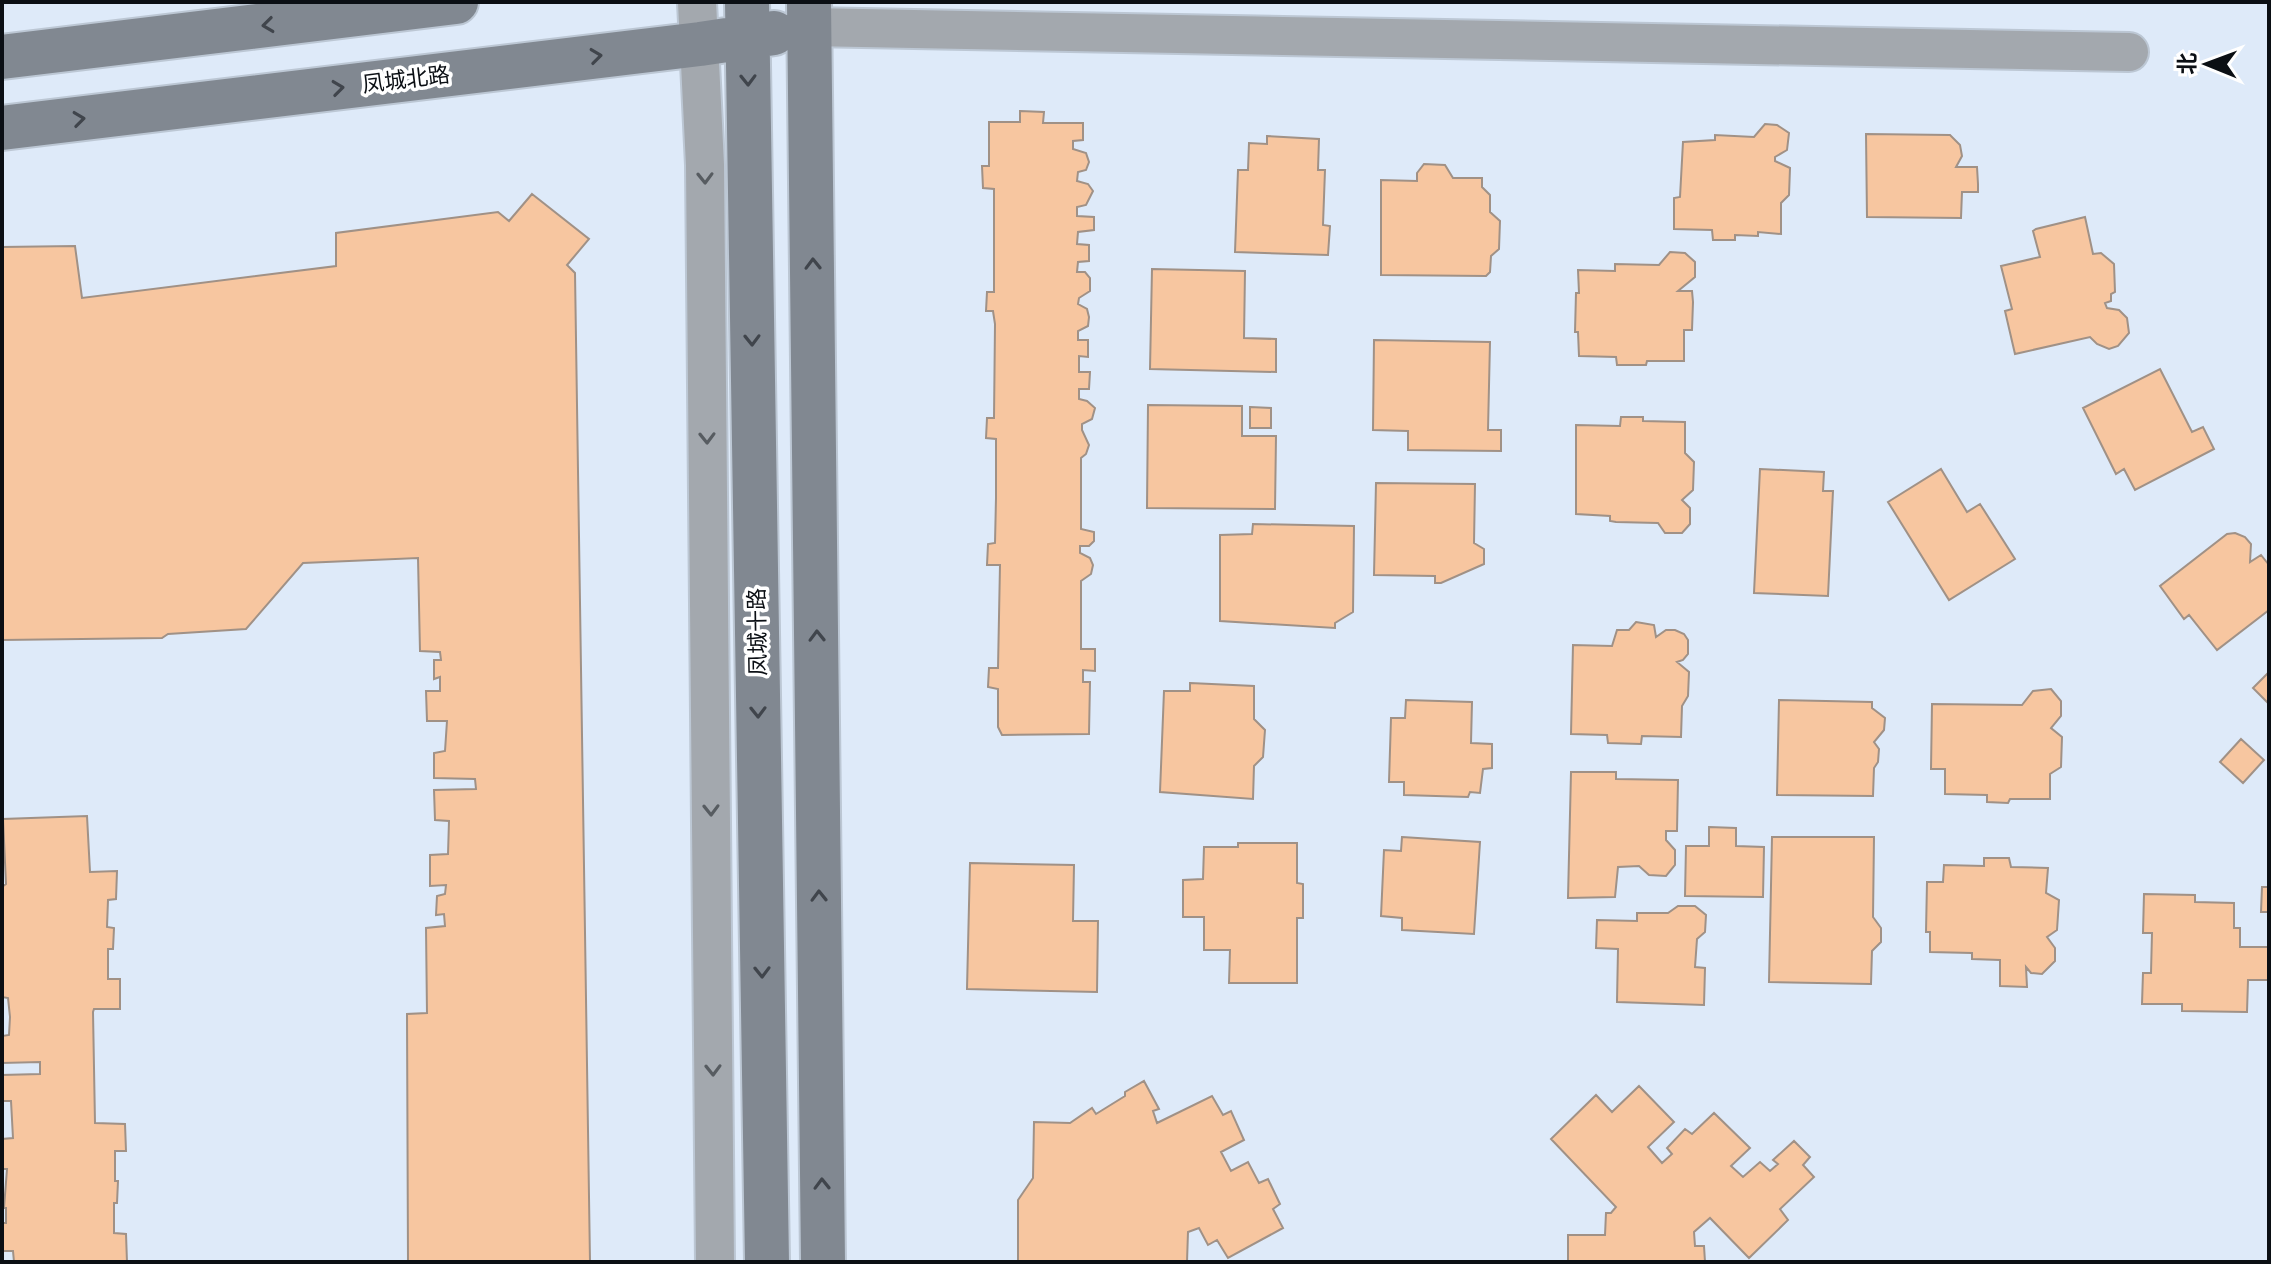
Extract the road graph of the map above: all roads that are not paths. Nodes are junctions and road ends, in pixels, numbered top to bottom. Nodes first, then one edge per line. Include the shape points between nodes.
1 (456, 2) edge
2 (810, 15) edge
3 (747, 19) edge
4 (698, 23) edge
5 (2129, 52) dead end
6 (2, 57) edge
7 (2, 128) edge
8 (715, 1262) edge
9 (767, 1262) edge
10 (823, 1262) edge

1 -> 6 main road
2 - 3 main road, 凤城北路
2 - 5 street
10 -> 2 main road
3 - 4 main road, 凤城北路
3 -> 9 main road, 凤城十路
7 -> 4 main road, 凤城北路
4 -> 8 street via 704,149

